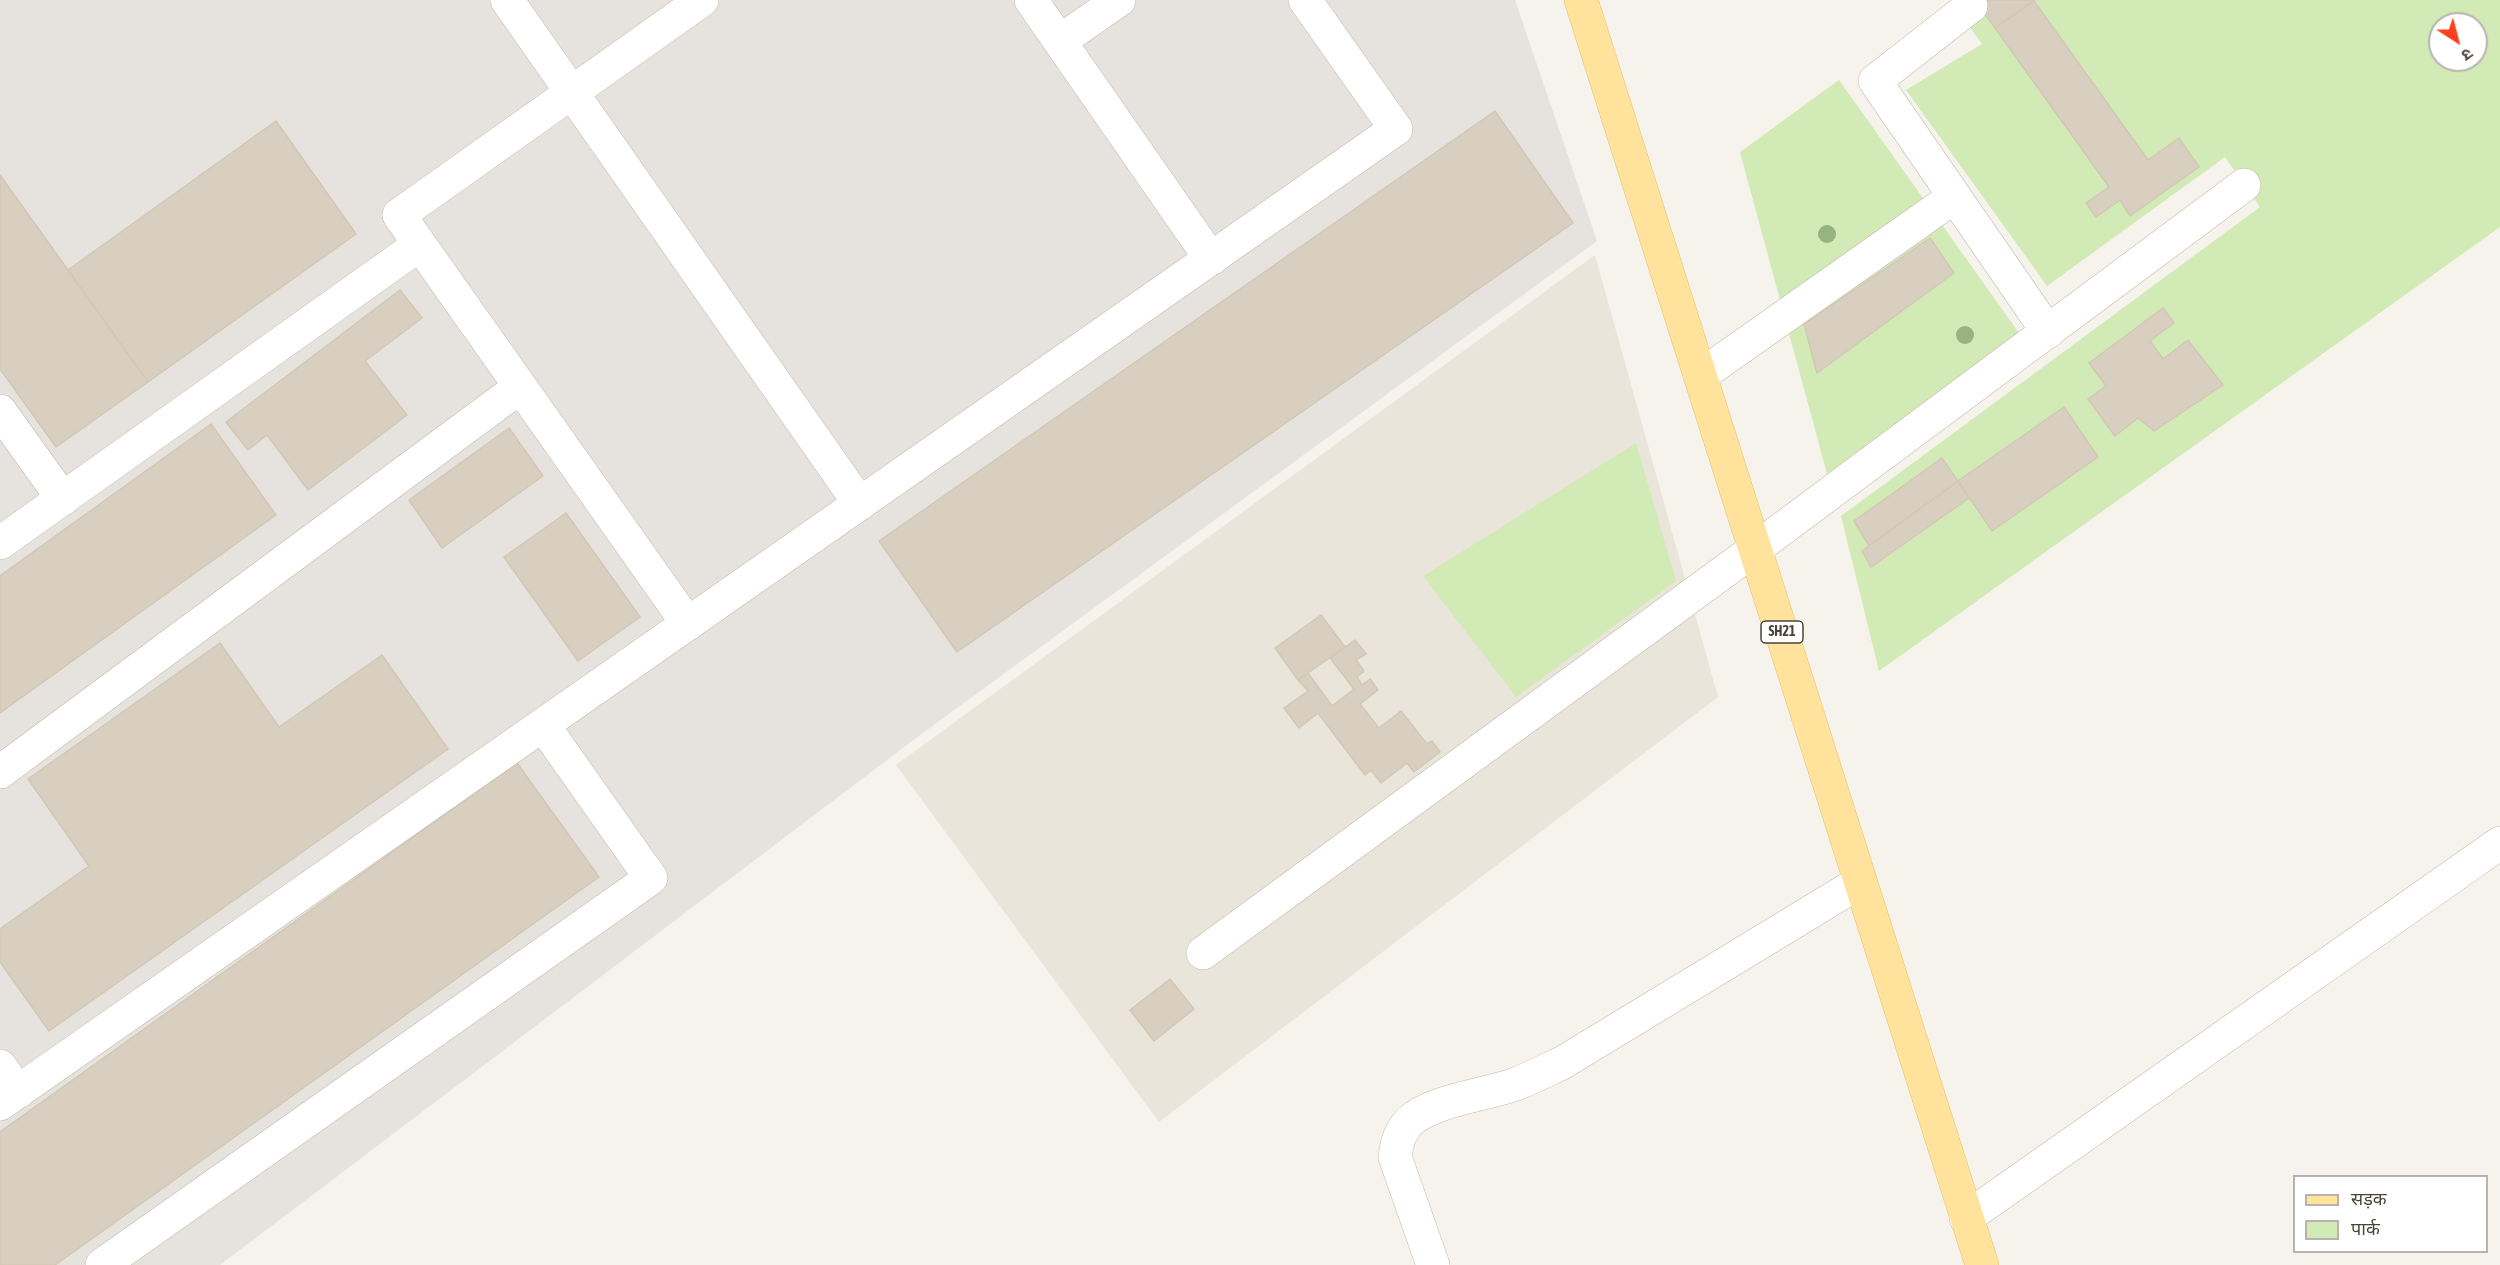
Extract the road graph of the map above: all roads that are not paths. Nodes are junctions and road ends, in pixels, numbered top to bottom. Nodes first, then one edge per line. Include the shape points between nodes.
1 (507, 0) edge
2 (702, 0) edge
3 (1031, 0) edge
4 (1119, 0) edge
5 (1305, 0) edge
6 (1581, 0) edge
7 (1971, 6) dead end
8 (1060, 41) junction
9 (572, 93) junction
10 (2244, 185) dead end
11 (1954, 197) junction
12 (419, 245) junction
13 (1211, 259) junction
14 (2048, 332) junction
15 (1700, 376) junction
16 (520, 387) junction
17 (0, 411) edge
18 (63, 499) junction
19 (860, 504) junction
20 (0, 543) edge
21 (1755, 549) junction
22 (688, 624) junction
23 (543, 725) junction
24 (0, 772) edge
25 (2500, 843) edge
26 (1860, 882) junction
27 (1203, 953) dead end
28 (6, 1088) edge
29 (1966, 1218) junction
30 (102, 1265) edge
31 (1433, 1265) edge
32 (1982, 1265) edge

1 - 9 street
2 - 9 street
3 - 8 street
4 - 8 street
5 - 13 street via 1395,129
6 - 15 main road, SH21
7 - 11 street via 1875,81
8 - 13 street
9 - 12 street via 399,215
9 - 19 street
10 - 14 street
11 - 14 street
11 - 15 street
12 - 16 street
12 - 18 street
13 - 19 street
14 - 21 street
15 - 21 main road, SH21
16 - 22 street
16 - 24 street
17 - 18 street
18 - 20 street
19 - 22 street
21 - 26 main road, SH21
21 - 27 street
22 - 23 street
23 - 28 street
23 - 30 street via 651,878
25 - 29 street
26 - 29 main road, SH21
26 - 31 street via 1562,1063 1516,1084 1432,1109 1403,1128 1395,1157
29 - 32 main road, SH21

